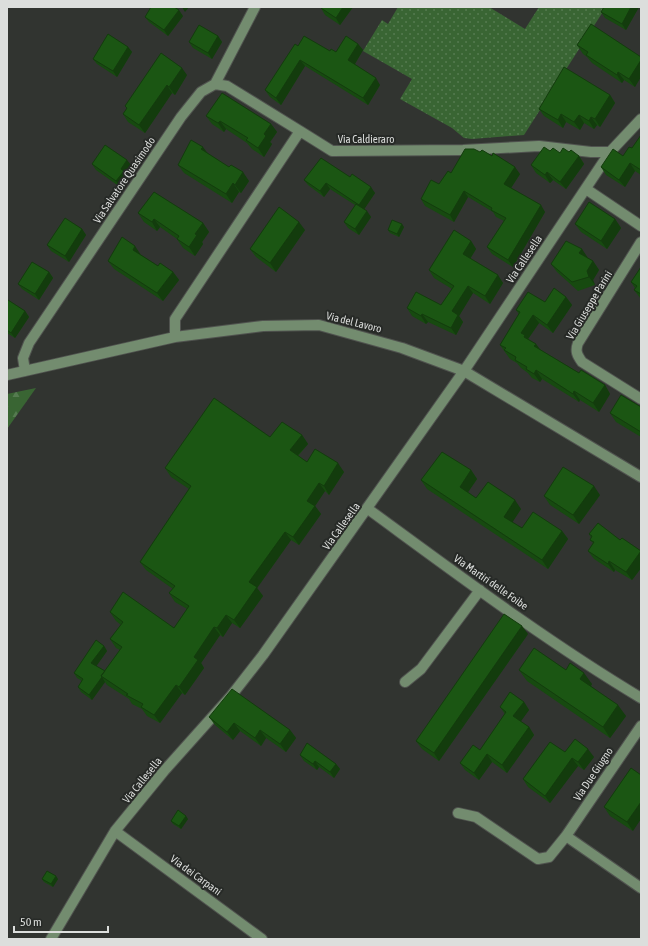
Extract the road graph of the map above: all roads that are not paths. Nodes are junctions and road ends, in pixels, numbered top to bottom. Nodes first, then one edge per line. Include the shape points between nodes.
1 (255, 7) edge
2 (215, 84) junction
3 (641, 119) edge
4 (300, 131) junction
5 (610, 152) junction
6 (586, 189) junction
7 (641, 226) edge
8 (641, 242) edge
9 (175, 338) junction
10 (25, 371) junction
11 (464, 371) junction
12 (7, 375) edge
13 (641, 400) edge
14 (641, 477) edge
15 (368, 509) junction
16 (480, 590) junction
17 (405, 682) dead end
18 (641, 698) edge
19 (641, 726) edge
20 (458, 813) dead end
21 (116, 831) junction
22 (566, 836) junction
23 (641, 888) edge
24 (51, 939) edge
25 (262, 939) edge

1 - 2 street, Via Salvatore Quasimodo
2 - 4 street, Via Caldieraro via 227,86
2 - 10 street, Via Salvatore Quasimodo via 201,92 181,117 29,343 23,358
3 - 5 street, Via Callesella
4 - 5 street, Via Caldieraro via 332,151 463,150 539,146
4 - 9 street via 175,319
5 - 6 street, Via Callesella
6 - 7 street
6 - 11 street, Via Callesella
8 - 13 street, Via Giuseppe Parini via 576,349 582,362
9 - 10 street, Via del Lavoro
9 - 11 street, Via del Lavoro via 263,326 319,325 402,348
10 - 12 street, Via del Lavoro
11 - 14 street, Via del Lavoro
11 - 15 street, Via Callesella
15 - 16 street, Via Martiri delle Foibe
15 - 21 street, Via Callesella via 263,655
16 - 17 street via 421,669
16 - 18 street, Via Martiri delle Foibe via 600,674
19 - 22 street, Via Due Giugno
20 - 22 street, Via Due Giugno via 476,817 538,859 549,857
21 - 24 street, Via Callesella
21 - 25 street, Via dei Carpani
22 - 23 street

